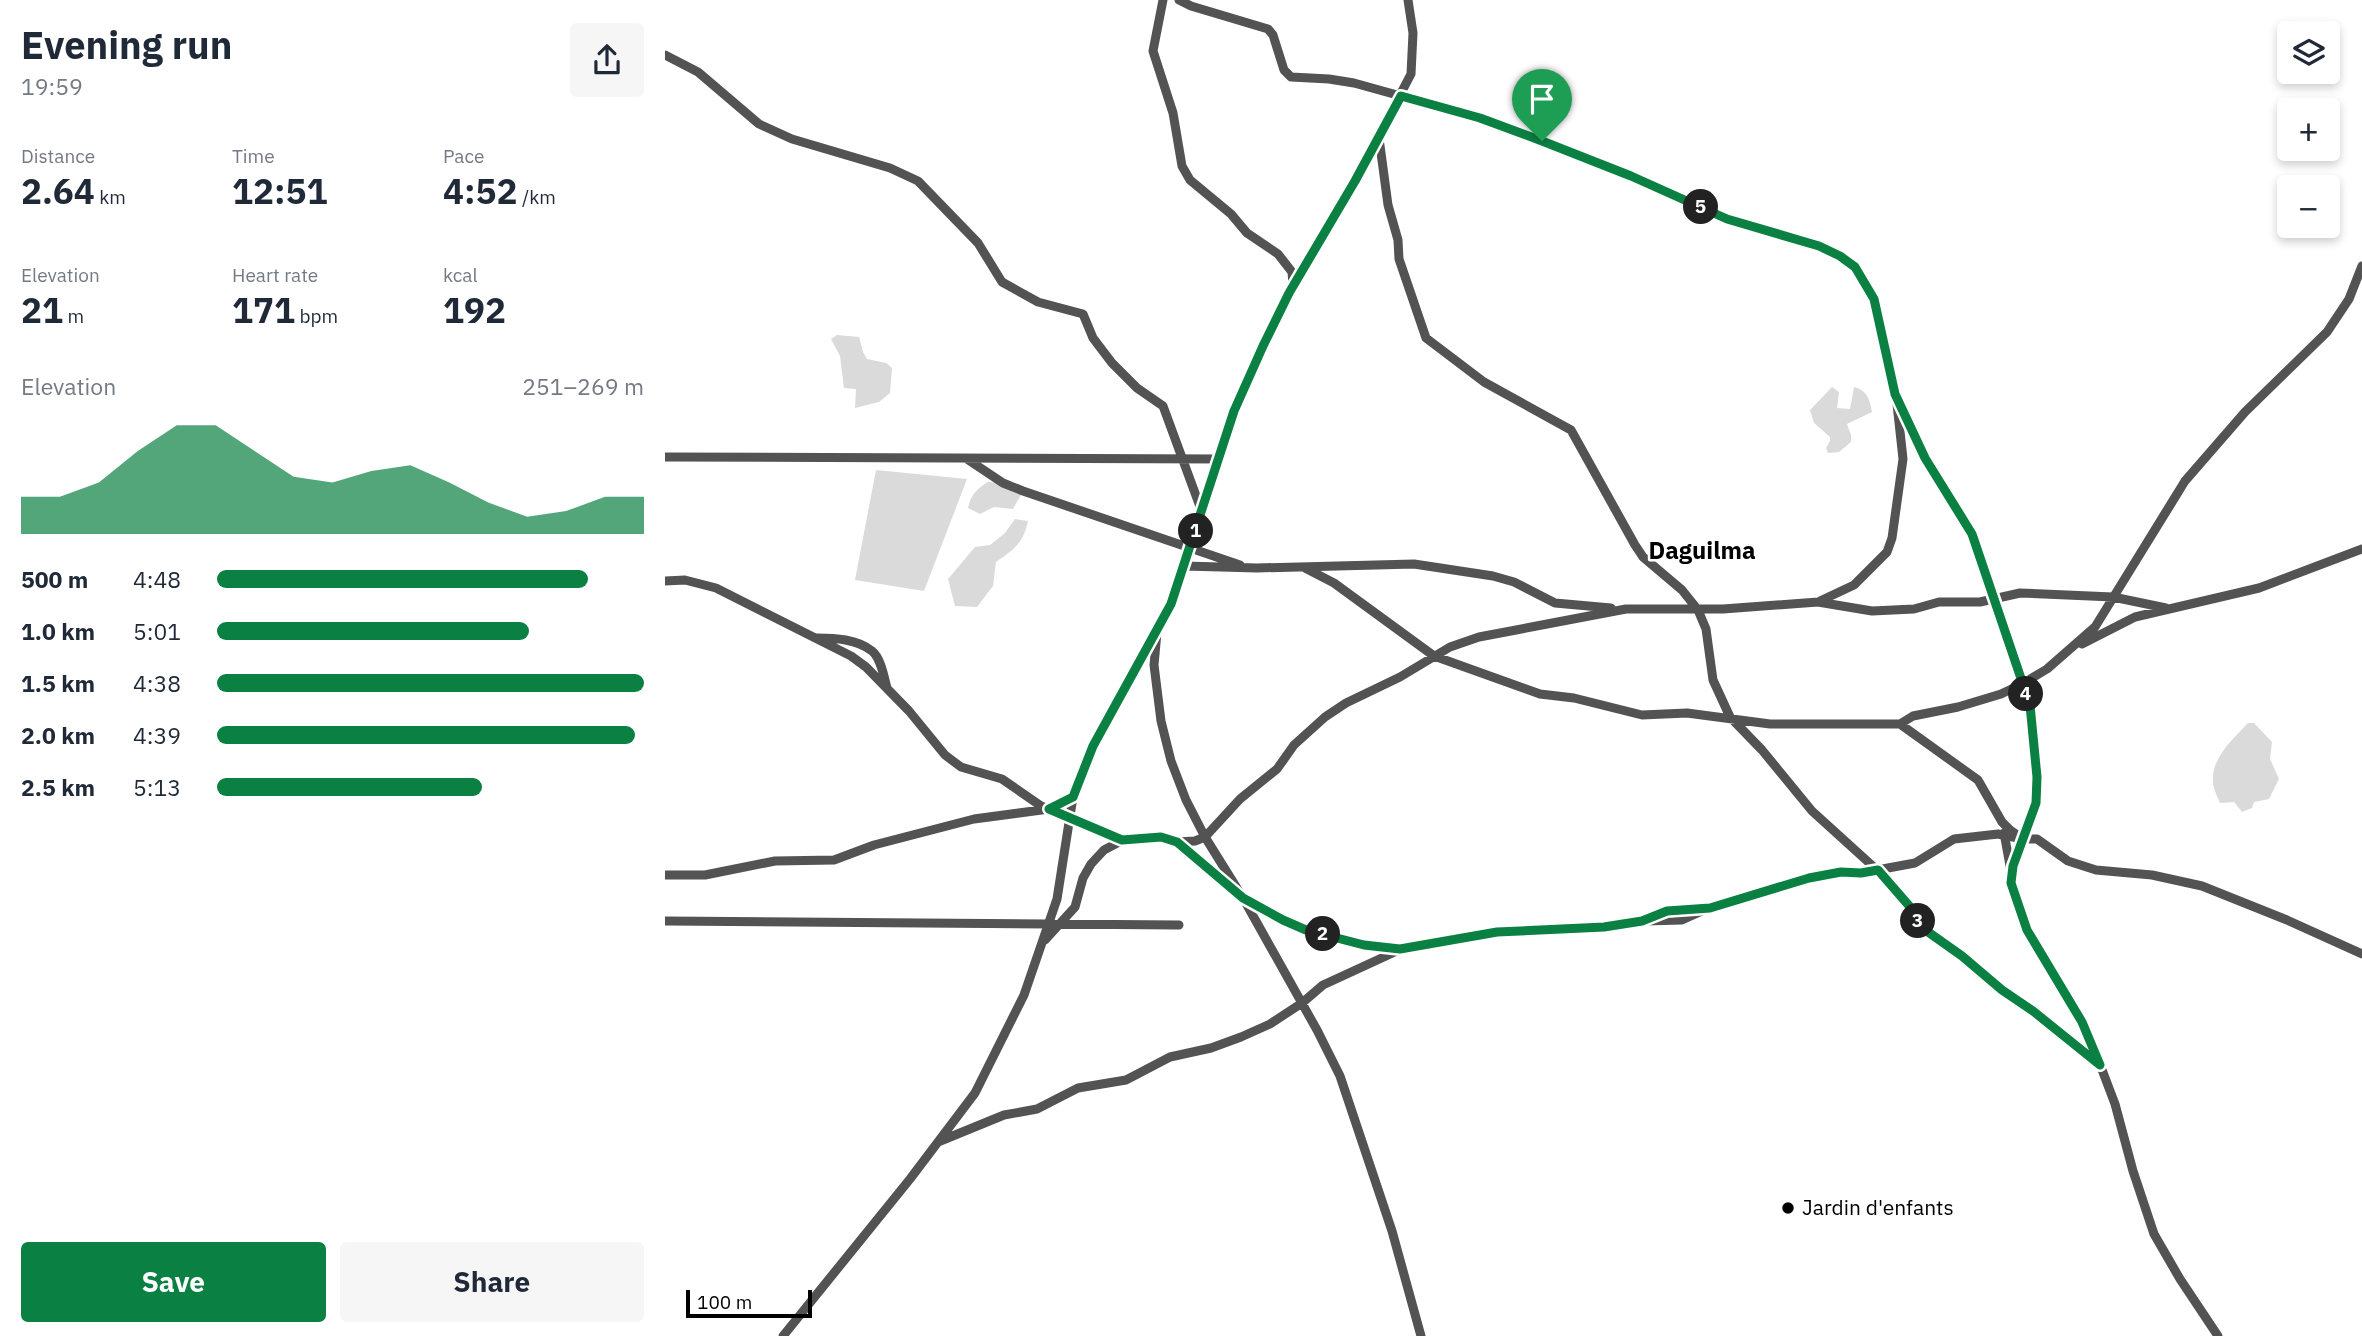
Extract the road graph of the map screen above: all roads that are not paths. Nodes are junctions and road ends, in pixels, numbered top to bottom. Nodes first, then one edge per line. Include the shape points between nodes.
1 (1163, 0) edge
2 (1179, 0) edge
3 (1408, 0) edge
4 (665, 55) edge
5 (1401, 96) junction
6 (1378, 137) junction
7 (2362, 266) edge
8 (1293, 287) junction
9 (1895, 394) junction
10 (665, 457) edge
11 (967, 458) junction
12 (1184, 459) junction
13 (1220, 459) junction
14 (1202, 512) junction
15 (1191, 547) junction
16 (2362, 549) edge
17 (1184, 566) junction
18 (1248, 568) junction
19 (1305, 568) junction
20 (665, 581) edge
21 (2113, 597) junction
22 (1994, 599) junction
23 (1818, 602) junction
24 (2167, 608) junction
25 (1626, 609) junction
26 (1698, 610) junction
27 (1158, 627) junction
28 (815, 638) junction
29 (2072, 649) junction
30 (1434, 656) junction
31 (2022, 684) junction
32 (887, 689) junction
33 (1730, 717) junction
34 (1901, 724) junction
35 (1073, 797) junction
36 (1049, 809) junction
37 (1998, 814) junction
38 (1069, 818) junction
39 (2004, 835) junction
40 (1205, 837) junction
41 (2023, 839) junction
42 (1122, 840) junction
43 (1177, 842) junction
44 (1878, 870) junction
45 (2012, 874) junction
46 (665, 875) edge
47 (1243, 898) junction
48 (665, 921) edge
49 (1048, 924) junction
50 (1061, 924) junction
51 (1179, 925) dead end
52 (1042, 943) junction
53 (1400, 949) junction
54 (2362, 954) edge
55 (1302, 1003) junction
56 (2100, 1065) junction
57 (938, 1142) junction
58 (783, 1336) edge
59 (1421, 1336) edge
60 (2218, 1336) edge

1 - 8 street via 1153,51 1173,113 1182,166 1190,180 1247,233 1278,254 1292,272
2 - 5 street via 1268,29 1291,77 1329,79
3 - 5 street via 1413,33 1411,74
4 - 12 street via 698,72 759,124 918,181 978,243 1002,282 1038,302 1083,314 1093,338 1112,363 1163,406
5 - 6 street
5 - 9 street via 1480,118 1727,219 1840,256 1855,267 1874,299
6 - 8 street
6 - 26 street via 1399,259 1426,338 1484,383 1570,430 1643,557
7 - 21 street via 2349,299 2327,332 2245,412 2185,481
8 - 13 street via 1234,411
9 - 22 street via 1925,458 1972,534
9 - 23 street via 1903,459 1887,552 1854,584
10 - 11 street
11 - 12 street
11 - 15 street via 1023,491
12 - 13 street
12 - 14 street
13 - 14 street
14 - 15 street
15 - 17 street
15 - 18 street
16 - 24 street via 2259,588
17 - 18 street
17 - 27 street
18 - 19 street
19 - 25 street via 1414,565 1493,576 1555,603
19 - 30 street via 1334,583
20 - 28 street via 685,580 716,588
21 - 22 street via 2020,593
21 - 24 street
21 - 29 street via 2095,627
22 - 23 street via 1872,611
22 - 31 street
23 - 26 street
24 - 29 street via 2134,617
25 - 26 street
25 - 30 street via 1479,637
26 - 33 street via 1706,629 1713,680
27 - 35 street via 1093,746
27 - 40 street via 1154,665 1161,721 1171,761
28 - 32 street via 851,656
28 - 32 street via 842,638 873,651
29 - 31 street
30 - 33 street via 1539,694 1642,715
30 - 40 street via 1325,717
31 - 34 street via 1958,707 1913,716
31 - 41 street via 2030,705 2037,777 2036,803
32 - 36 street via 961,767 1002,779
33 - 34 street via 1770,724
33 - 44 street via 1815,814
34 - 37 street via 1978,780
35 - 36 street
35 - 38 street
36 - 38 street
36 - 46 street via 974,819 834,860 775,861 705,875
37 - 39 street
37 - 41 street via 2010,831
38 - 42 street
38 - 49 street via 1057,899
39 - 41 street
39 - 44 street via 1954,839 1915,863
39 - 45 street
40 - 43 street
40 - 47 street
41 - 45 street
41 - 54 street via 2037,839 2068,861 2096,870 2202,886
42 - 43 street via 1161,837
42 - 50 street via 1091,864 1075,907
43 - 47 street
44 - 53 street via 1809,878 1710,908 1667,911 1642,921 1497,932
44 - 56 street via 1921,927
45 - 56 street via 2027,930 2082,1022
47 - 53 street via 1306,930
47 - 55 street
48 - 49 street
49 - 50 street
49 - 52 street
50 - 51 street
50 - 52 street
52 - 57 street via 1024,995 975,1093
53 - 55 street via 1323,985
55 - 57 street via 1241,1037 1170,1057 1126,1080 1078,1088 1037,1109 1004,1115
55 - 59 street via 1340,1076 1359,1128
56 - 60 street via 2154,1234
57 - 58 street

